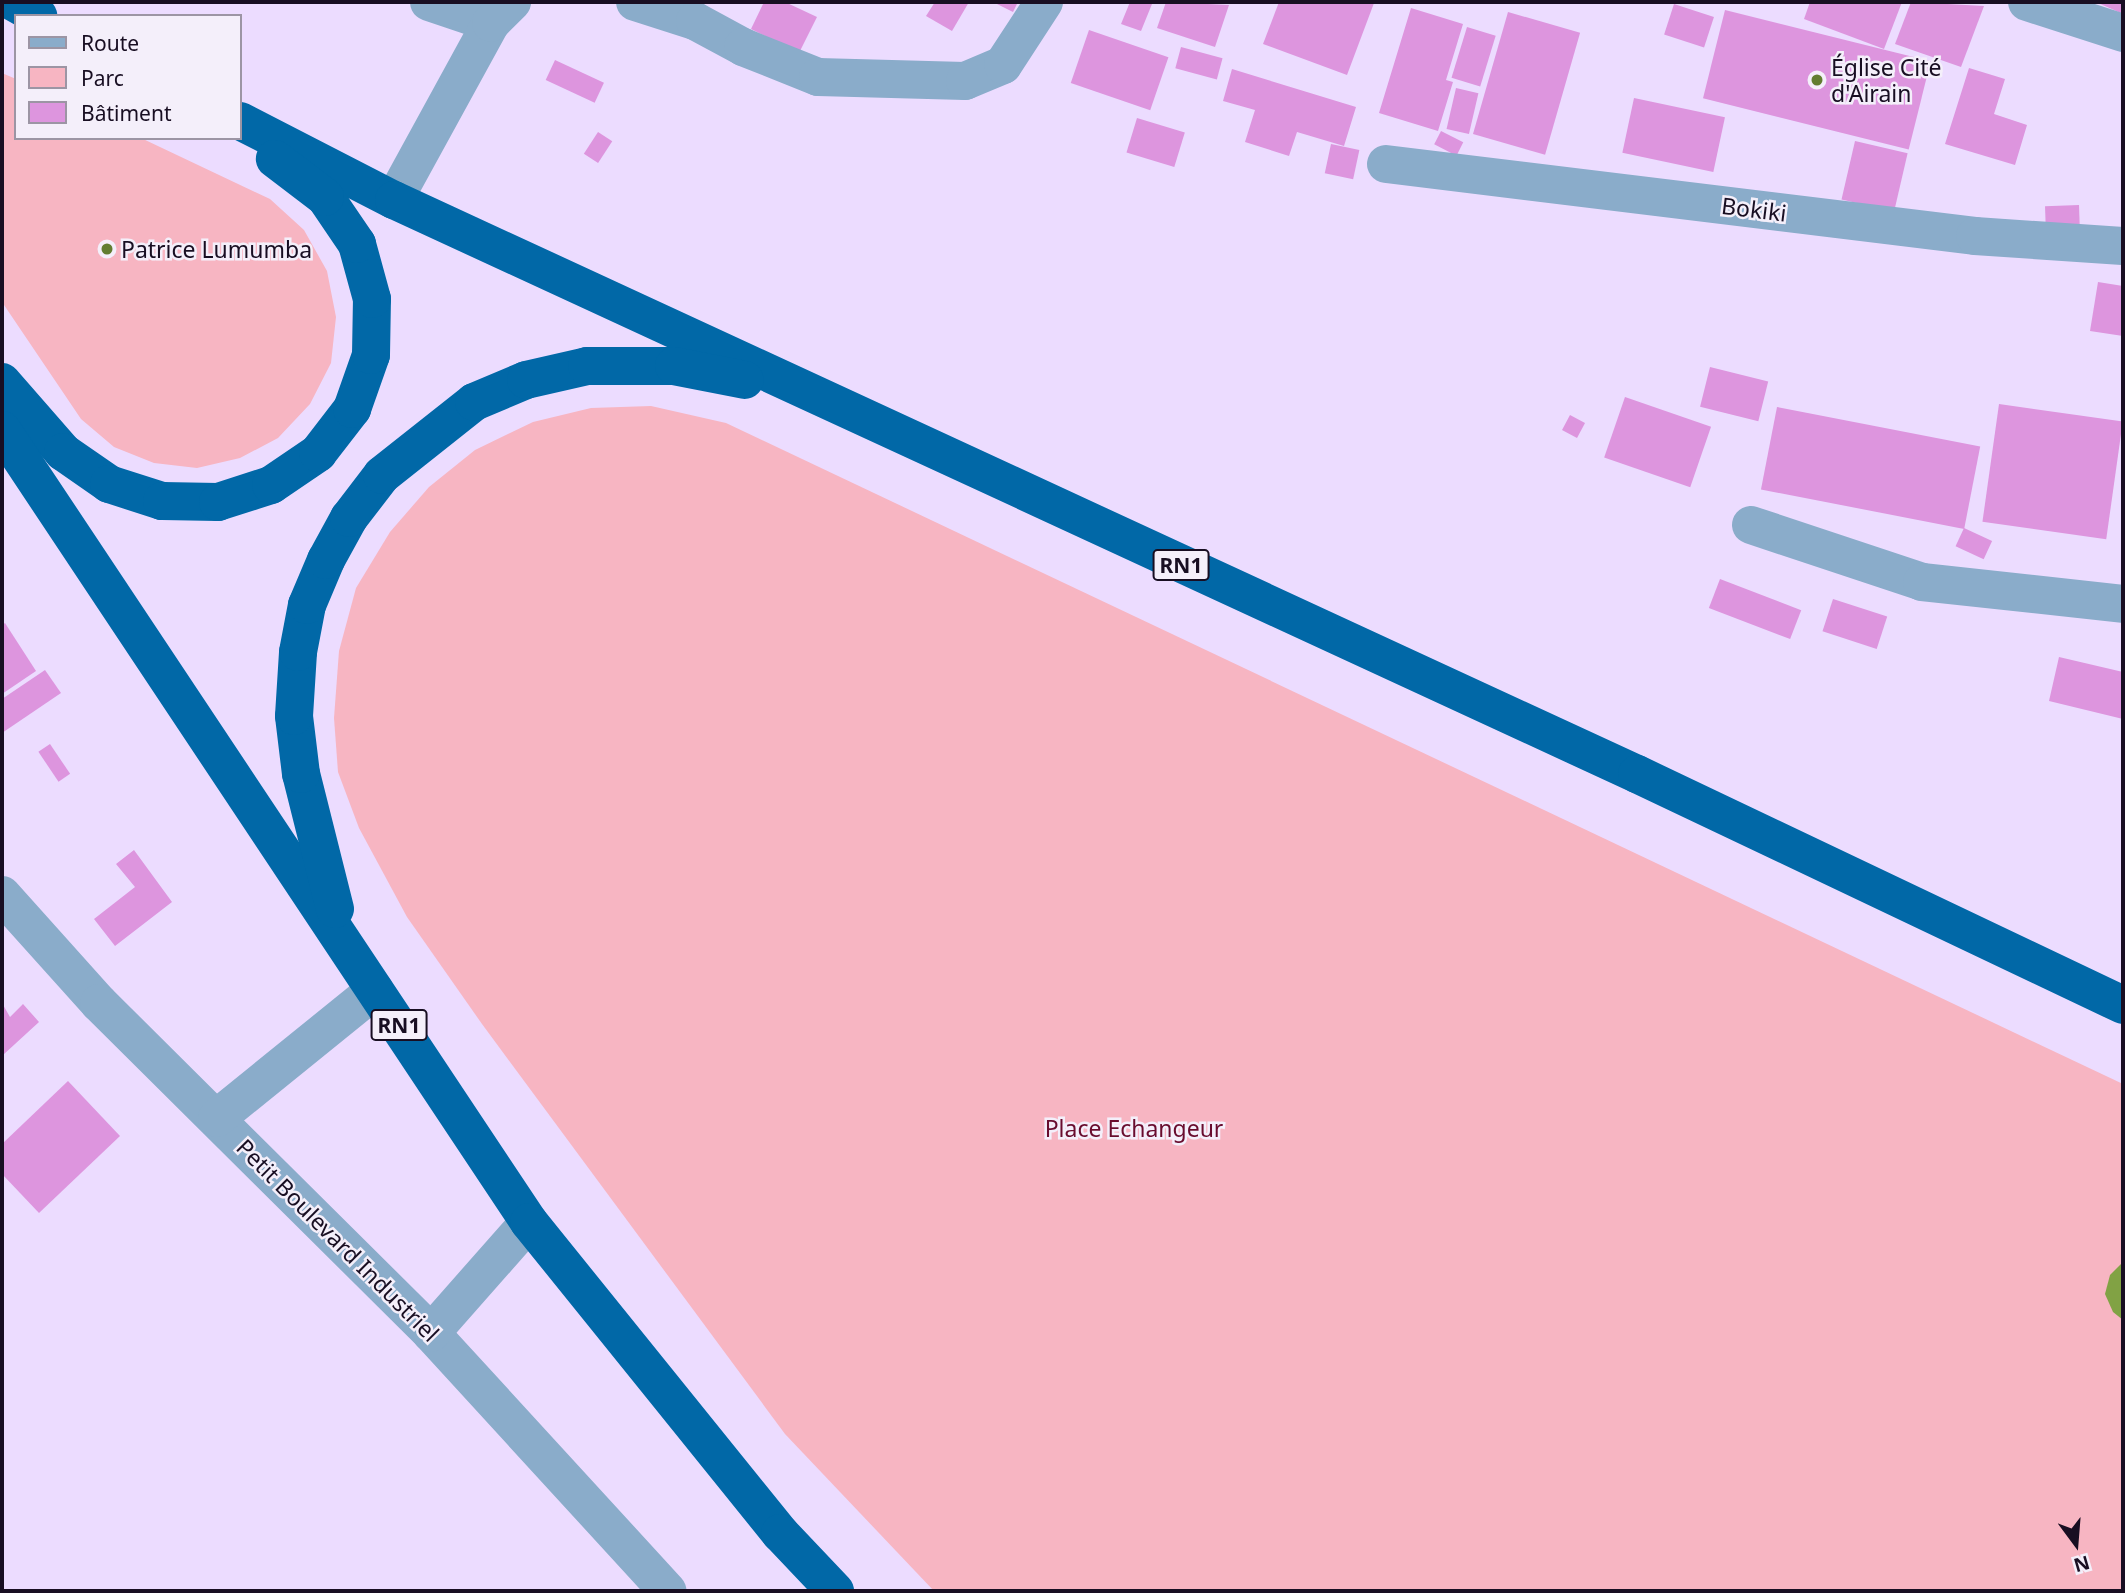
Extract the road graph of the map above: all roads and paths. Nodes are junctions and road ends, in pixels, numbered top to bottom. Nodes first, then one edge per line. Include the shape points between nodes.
1 (13, 2) edge
2 (429, 2) edge
3 (635, 2) edge
4 (1044, 2) edge
5 (2027, 2) edge
6 (700, 11) edge
7 (501, 13) edge
8 (34, 14) edge
9 (2123, 33) edge
10 (242, 122) edge
11 (242, 138) edge
12 (1385, 164) dead end
13 (394, 200) junction
14 (2123, 246) edge
15 (2, 382) edge
16 (854, 415) junction
17 (2, 430) edge
18 (1751, 525) dead end
19 (2123, 604) edge
20 (2, 895) edge
21 (346, 945) junction
22 (375, 990) junction
23 (2123, 1005) edge
24 (217, 1118) junction
25 (528, 1222) junction
26 (431, 1333) junction
27 (667, 1591) edge
28 (835, 1591) edge

1 - 8 highway
2 - 7 street
3 - 6 street
4 - 6 street via 1003,65 965,81 818,77 743,47
5 - 9 street
7 - 13 street
10 - 13 highway, RN1
11 - 15 highway via 325,197 357,244 373,299 371,355 352,409 318,453 271,485 218,502 162,501 109,484 63,452
12 - 14 street, Bokiki via 1975,236
13 - 16 highway, RN1
16 - 21 highway via 730,375 674,366 587,366 526,380 474,402 382,475 349,518 326,560 307,605 298,652 294,716 303,785
16 - 23 highway, RN1 via 1650,780
17 - 21 highway, RN1
18 - 19 street via 1922,582
20 - 24 street, Petit Boulevard Industriel via 99,1003
21 - 22 highway, RN1
22 - 24 street
22 - 25 highway, RN1
24 - 26 street, Petit Boulevard Industriel
25 - 26 street
25 - 28 highway, RN1 via 780,1533
26 - 27 street, Petit Boulevard Industriel

